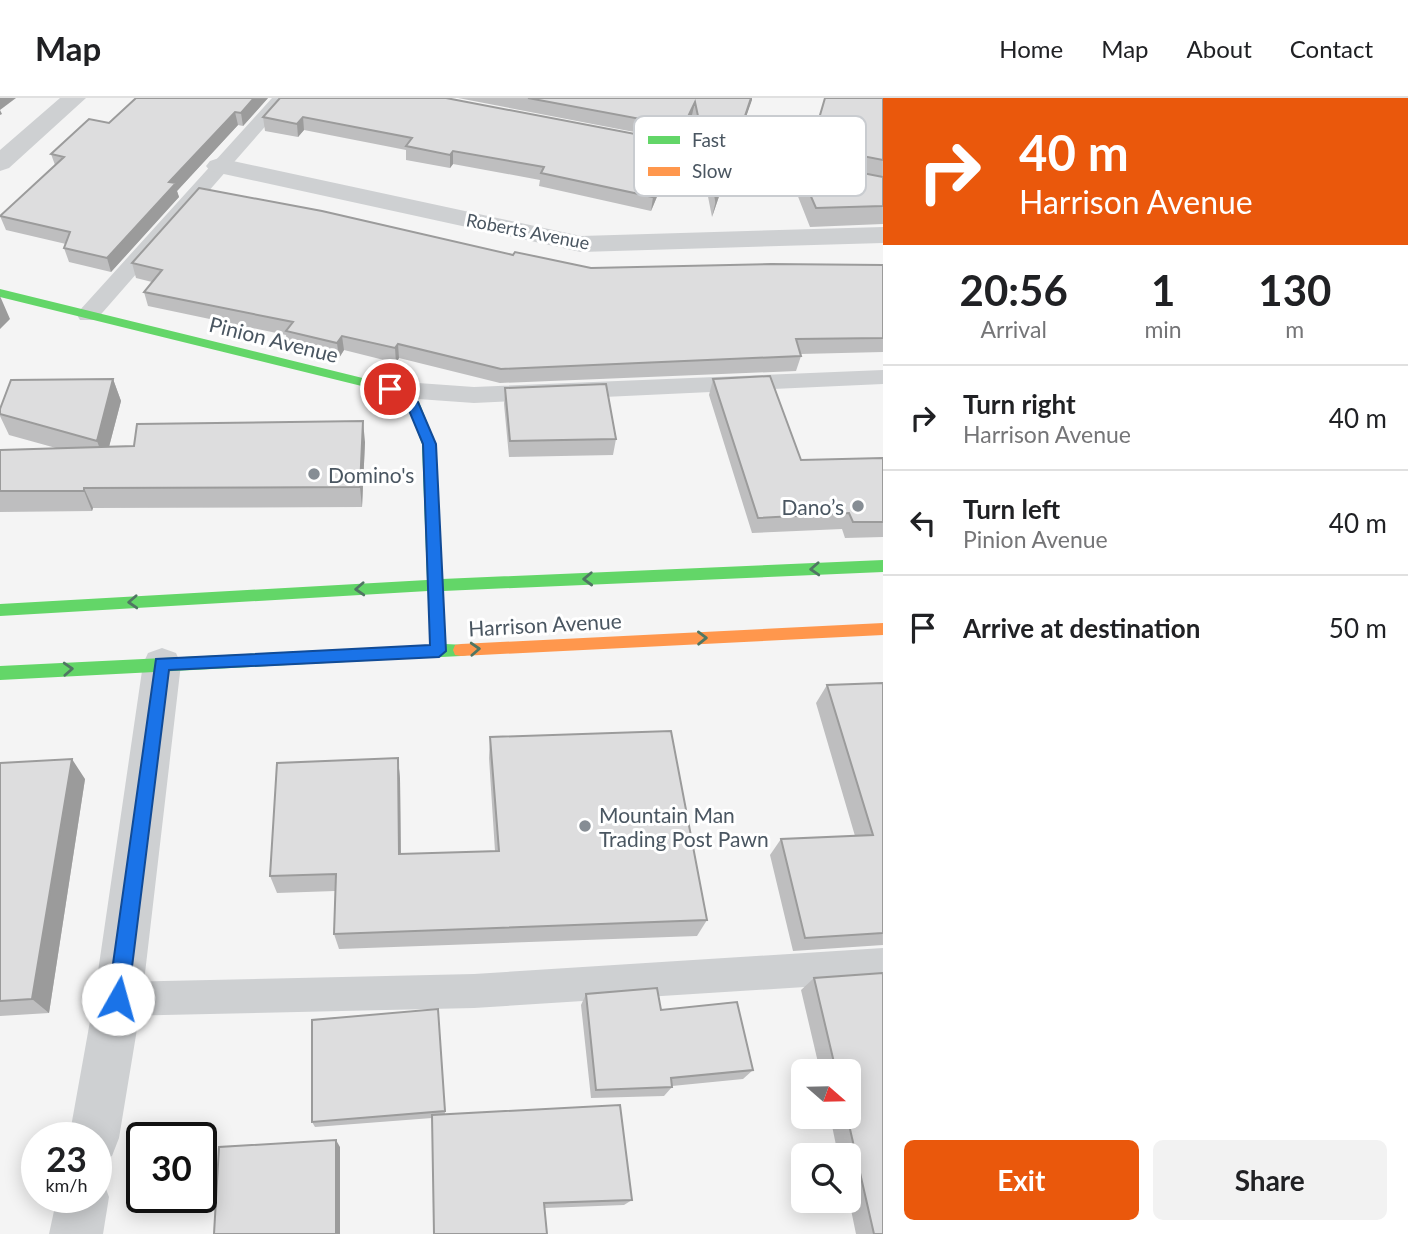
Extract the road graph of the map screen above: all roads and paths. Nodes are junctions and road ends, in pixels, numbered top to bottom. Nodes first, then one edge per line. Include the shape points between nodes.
1 (74, 98) edge
2 (281, 98) edge
3 (622, 138) edge
4 (634, 140) edge
5 (0, 163) edge
6 (219, 166) junction
7 (883, 235) edge
8 (0, 293) edge
9 (88, 315) junction
10 (883, 377) edge
11 (390, 389) junction
12 (883, 566) edge
13 (436, 585) junction
14 (0, 610) edge
15 (883, 629) edge
16 (439, 651) junction
17 (162, 664) junction
18 (0, 673) edge
19 (883, 965) edge
20 (118, 999) junction
21 (97, 1122) edge
22 (80, 1213) edge
23 (76, 1234) edge

1 - 5 street
2 - 6 lane
3 - 4 lane
6 - 7 street, Roberts Avenue via 581,244
6 - 9 lane
8 - 9 main road, Pinion Avenue
9 - 11 main road, Pinion Avenue
10 - 11 lane via 474,395
11 - 13 main road, Pinion Avenue via 414,405 429,444
12 -> 13 main road, Harrison Avenue
13 -> 14 main road, Harrison Avenue
13 - 16 main road, Pinion Avenue
16 -> 15 main road, Harrison Avenue
16 - 17 main road, Harrison Avenue
18 -> 17 main road, Harrison Avenue
17 - 20 street
19 - 20 lane via 474,991
20 - 21 street
22 - 23 street

